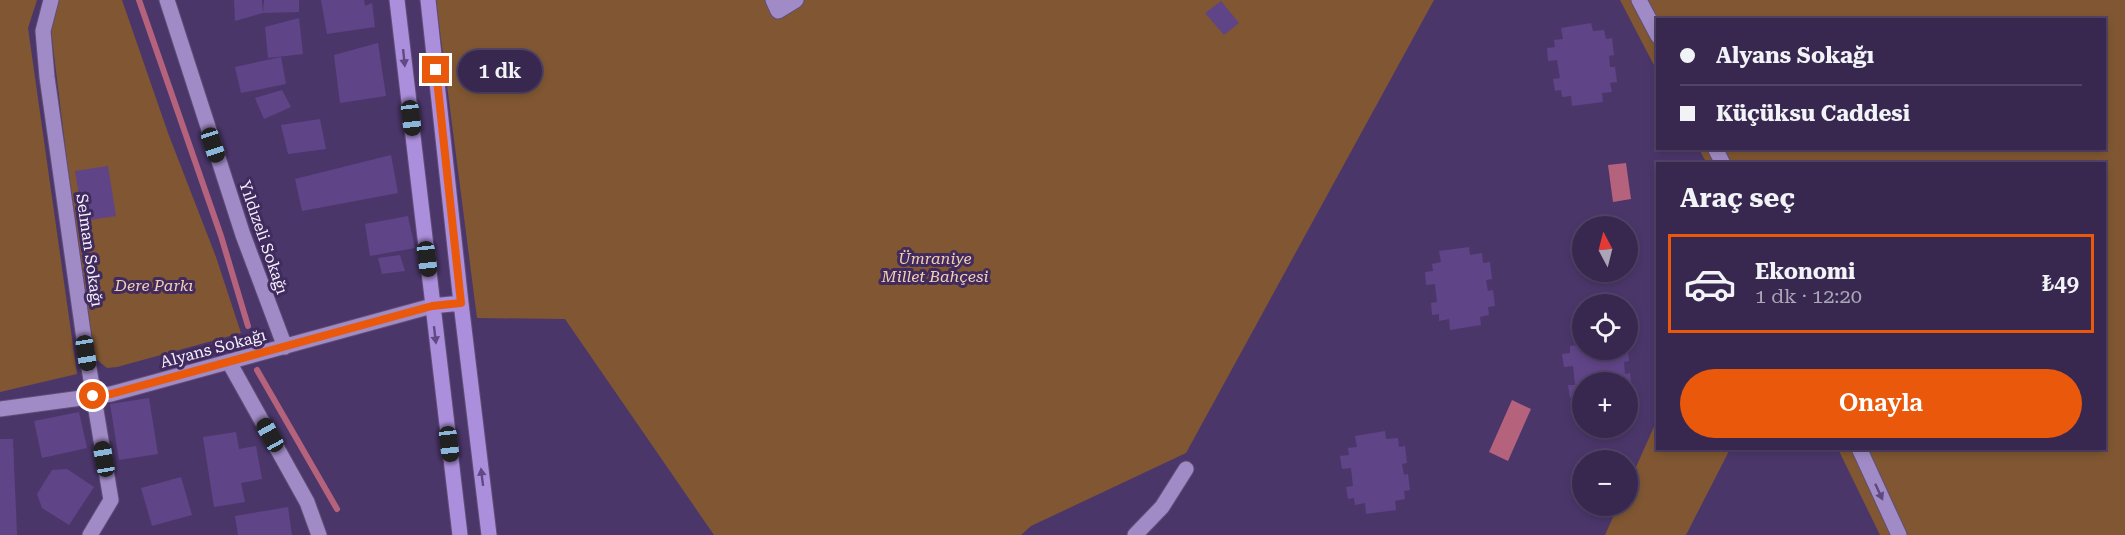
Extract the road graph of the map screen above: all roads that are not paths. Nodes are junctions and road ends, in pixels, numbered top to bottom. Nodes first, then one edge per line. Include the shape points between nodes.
1 (51, 0) edge
2 (167, 0) edge
3 (397, 0) edge
4 (428, 0) edge
5 (773, 0) edge
6 (796, 0) edge
7 (1639, 0) edge
8 (1656, 32) edge
9 (461, 303) junction
10 (432, 306) junction
11 (285, 347) junction
12 (229, 362) junction
13 (93, 396) junction
14 (0, 409) edge
15 (1860, 450) edge
16 (1186, 469) dead end
17 (90, 535) edge
18 (319, 535) edge
19 (460, 535) edge
20 (489, 535) edge
21 (1135, 535) edge
22 (1899, 535) edge

1 - 13 street, Selman Sokağı via 43,31 47,77
2 - 11 street, Yıldızeli Sokağı via 243,235
3 -> 10 main road
4 - 9 main road
5 - 6 street via 778,11
7 - 8 street
9 - 10 main road
20 -> 9 main road
10 - 11 street, Alyans Sokağı
10 -> 19 main road
11 - 12 street, Alyans Sokağı
12 - 13 street, Alyans Sokağı
12 - 18 street via 307,502
13 - 14 street, Alyans Sokağı
13 - 17 street, Selman Sokağı via 111,500
15 -> 22 street
16 - 21 street via 1162,507

